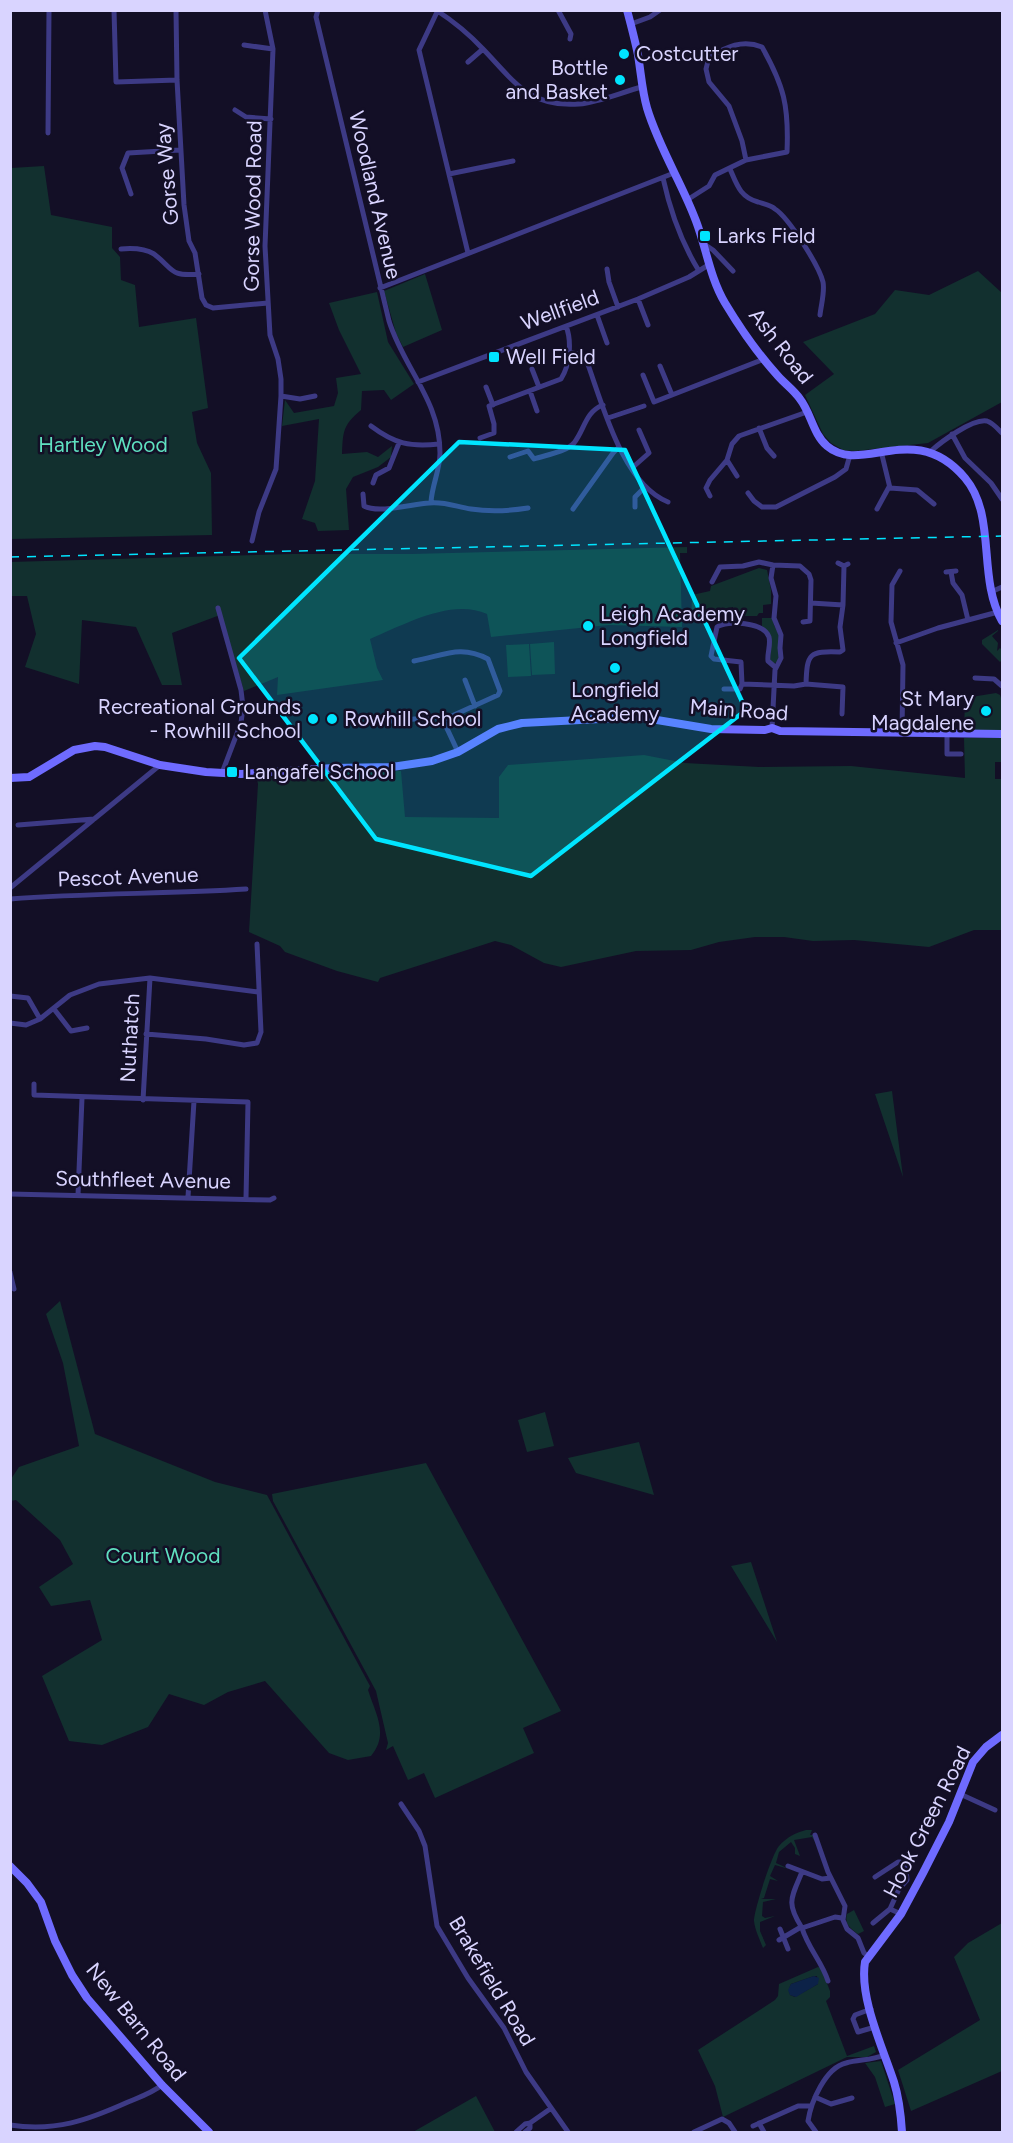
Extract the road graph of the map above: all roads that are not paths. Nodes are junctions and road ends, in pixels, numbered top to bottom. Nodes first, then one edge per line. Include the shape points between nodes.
1 (49, 10) edge
2 (114, 10) edge
3 (177, 10) edge
4 (265, 10) edge
5 (318, 10) edge
6 (558, 10) edge
7 (627, 10) edge
8 (660, 10) edge
9 (437, 11) edge
10 (631, 24) junction
11 (570, 39) dead end
12 (243, 45) dead end
13 (273, 49) junction
14 (483, 49) junction
15 (468, 62) dead end
16 (177, 80) junction
17 (642, 87) junction
18 (235, 110) dead end
19 (271, 119) junction
20 (48, 132) dead end
21 (180, 150) junction
22 (746, 160) junction
23 (513, 161) dead end
24 (730, 169) junction
25 (674, 173) junction
26 (449, 174) junction
27 (663, 178) junction
28 (131, 194) dead end
29 (687, 200) junction
30 (704, 244) junction
31 (121, 249) dead end
32 (468, 253) junction
33 (710, 264) junction
34 (607, 269) dead end
35 (699, 271) junction
36 (733, 271) dead end
37 (199, 274) junction
38 (380, 288) junction
39 (638, 299) junction
40 (268, 303) junction
41 (618, 307) junction
42 (597, 315) junction
43 (820, 315) dead end
44 (648, 325) dead end
45 (566, 326) junction
46 (607, 343) dead end
47 (568, 352) junction
48 (764, 359) junction
49 (660, 366) dead end
50 (532, 369) dead end
51 (643, 375) dead end
52 (418, 382) junction
53 (486, 387) dead end
54 (539, 387) junction
55 (530, 391) junction
56 (672, 395) junction
57 (281, 396) junction
58 (315, 396) dead end
59 (493, 405) junction
60 (603, 405) junction
61 (644, 406) dead end
62 (537, 411) dead end
63 (807, 412) junction
64 (608, 418) junction
65 (371, 426) dead end
66 (759, 428) junction
67 (639, 430) dead end
68 (1001, 430) edge
69 (952, 434) junction
70 (480, 438) dead end
71 (399, 443) junction
72 (439, 444) junction
73 (619, 447) junction
74 (881, 451) junction
75 (931, 451) junction
76 (850, 455) junction
77 (774, 456) dead end
78 (510, 458) dead end
79 (727, 460) junction
80 (632, 468) junction
81 (737, 476) dead end
82 (373, 483) dead end
83 (645, 487) junction
84 (889, 487) junction
85 (748, 493) dead end
86 (363, 494) dead end
87 (710, 496) dead end
88 (1002, 500) edge
89 (431, 502) junction
90 (668, 502) dead end
91 (930, 503) dead end
92 (635, 507) dead end
93 (528, 508) dead end
94 (573, 509) dead end
95 (877, 509) dead end
96 (252, 542) dead end
97 (843, 564) dead end
98 (773, 565) junction
99 (891, 571) dead end
100 (900, 571) dead end
101 (951, 572) dead end
102 (896, 577) junction
103 (712, 582) dead end
104 (1002, 587) edge
105 (992, 592) junction
106 (811, 603) junction
107 (843, 605) junction
108 (218, 608) dead end
109 (998, 612) junction
110 (968, 620) junction
111 (1002, 621) edge
112 (803, 622) dead end
113 (896, 643) junction
114 (414, 661) dead end
115 (775, 667) junction
116 (975, 678) dead end
117 (465, 680) dead end
118 (742, 684) junction
119 (774, 684) junction
120 (806, 684) junction
121 (1002, 686) edge
122 (724, 688) dead end
123 (475, 706) junction
124 (842, 714) dead end
125 (443, 720) junction
126 (391, 721) dead end
127 (772, 728) junction
128 (902, 732) junction
129 (947, 733) junction
130 (1002, 734) edge
131 (458, 752) junction
132 (962, 754) dead end
133 (160, 765) junction
134 (222, 773) junction
135 (10, 778) edge
136 (95, 819) junction
137 (18, 825) dead end
138 (10, 888) edge
139 (246, 889) dead end
140 (10, 899) edge
141 (257, 944) dead end
142 (150, 978) junction
143 (258, 992) junction
144 (10, 996) edge
145 (54, 1009) junction
146 (40, 1019) junction
147 (10, 1023) edge
148 (87, 1028) dead end
149 (146, 1034) junction
150 (34, 1084) dead end
151 (82, 1098) junction
152 (143, 1100) junction
153 (194, 1101) junction
154 (10, 1194) edge
155 (78, 1195) junction
156 (188, 1197) junction
157 (246, 1198) junction
158 (274, 1198) dead end
159 (10, 1272) edge
160 (14, 1289) dead end
161 (1002, 1736) edge
162 (960, 1794) junction
163 (401, 1804) dead end
164 (995, 1810) dead end
165 (815, 1835) dead end
166 (10, 1866) edge
167 (788, 1866) dead end
168 (802, 1872) junction
169 (875, 1877) dead end
170 (831, 1878) junction
171 (890, 1909) junction
172 (901, 1914) junction
173 (842, 1918) junction
174 (873, 1923) dead end
175 (802, 1928) junction
176 (780, 1929) dead end
177 (782, 1939) junction
178 (789, 1949) dead end
179 (868, 1956) junction
180 (819, 1962) junction
181 (814, 1966) dead end
182 (828, 1981) dead end
183 (871, 2009) junction
184 (875, 2027) junction
185 (884, 2055) junction
186 (162, 2085) junction
187 (815, 2097) junction
188 (852, 2098) dead end
189 (810, 2106) junction
190 (550, 2109) junction
191 (530, 2123) junction
192 (10, 2126) edge
193 (209, 2133) edge
194 (516, 2133) edge
195 (525, 2133) edge
196 (568, 2133) edge
197 (694, 2133) edge
198 (735, 2133) edge
199 (764, 2133) edge
200 (816, 2133) edge
201 (903, 2133) edge

1 - 20 street
2 - 16 street via 116,82
3 - 16 street, Gorse Way
4 - 13 street, Gorse Wood Road
5 - 38 street, Woodland Avenue via 316,17
6 - 11 street
7 - 10 street, Ash Road
8 - 10 street
9 - 14 street
9 - 26 street via 419,50
10 - 17 street, Ash Road
12 - 13 street
13 - 19 street, Gorse Wood Road
14 - 15 street
14 - 17 street via 520,88 549,102 580,104
16 - 21 street, Gorse Way
17 - 25 street, Ash Road
18 - 19 street via 246,117
19 - 40 street, Gorse Wood Road via 265,236
21 - 28 street via 128,153 122,168
21 - 37 street, Gorse Way via 189,241
22 - 22 street via 732,114 709,82 706,69 709,57 728,46 749,42 762,47 783,89 788,152
22 - 24 street
23 - 26 street
24 - 29 street via 715,174 709,186
24 - 43 street via 739,191 773,207 795,231 823,283
25 - 27 street
25 - 29 street, Ash Road
26 - 32 street
27 - 32 street
27 - 35 street via 682,240
29 - 30 street, Ash Road
30 - 33 street, Ash Road
30 - 36 street
31 - 37 street via 138,248 153,254 173,273
32 - 38 street
33 - 35 street, Wellfield
33 - 48 street, Ash Road via 723,300
34 - 41 street
35 - 39 street, Wellfield
37 - 40 street, Gorse Way via 202,298 213,308
38 - 52 street, Woodland Avenue via 393,336
39 - 41 street, Wellfield
39 - 44 street
40 - 57 street, Gorse Wood Road
41 - 42 street, Wellfield
42 - 45 street, Wellfield
42 - 46 street
45 - 47 street
45 - 52 street, Wellfield
47 - 54 street via 561,379
47 - 60 street via 586,359
48 - 56 street
48 - 63 street, Ash Road
49 - 56 street
50 - 54 street
51 - 56 street via 654,402
52 - 72 street, Woodland Avenue via 432,406
53 - 59 street
54 - 55 street
55 - 59 street
55 - 62 street
57 - 58 street
57 - 96 street, Gorse Wood Road via 276,469
59 - 70 street via 489,406 494,433
60 - 64 street
60 - 78 street via 594,409 574,444 567,448 534,459 528,451
61 - 64 street
63 - 66 street
63 - 76 street, Ash Road via 826,445
64 - 73 street
65 - 71 street
66 - 77 street via 766,448
66 - 79 street via 739,436
67 - 80 street via 649,453
68 - 69 street via 981,420
69 - 75 street
69 - 88 street via 966,459
71 - 72 street
71 - 82 street via 389,468 376,475
72 - 89 street, Woodland Avenue via 439,468
73 - 80 street
73 - 94 street
74 - 75 street
74 - 76 street
74 - 84 street
75 - 105 street via 955,467 976,494
76 - 85 street via 846,469 835,477 776,507 762,507
79 - 81 street
79 - 87 street via 706,488
80 - 83 street
83 - 90 street
83 - 92 street via 635,497
84 - 91 street via 915,489
84 - 95 street
86 - 89 street via 364,506 368,508
89 - 93 street via 471,509
97 - 107 street
98 - 103 street via 759,562 720,567
98 - 106 street via 804,569 811,580
98 - 115 street via 774,618 781,635 781,659
99 - 102 street
100 - 102 street
101 - 110 street
102 - 113 street via 892,585 891,622
104 - 105 street
105 - 109 street
106 - 107 street
106 - 112 street via 810,621
107 - 120 street via 843,650 812,654
108 - 134 street via 243,708
109 - 110 street
109 - 111 street
110 - 113 street
113 - 128 street via 903,666
114 - 123 street via 456,651 473,652 488,659 500,691
115 - 118 street via 768,661 770,641 763,629 722,624 717,627 711,656 741,662
115 - 119 street
116 - 121 street via 994,679
117 - 123 street
118 - 119 street
118 - 122 street via 740,689
119 - 120 street
119 - 127 street
120 - 124 street via 843,687
123 - 125 street
125 - 126 street via 438,717
125 - 131 street
127 - 128 street, Main Road
127 - 131 street, Main Road via 711,729 639,717 522,723 498,729
128 - 129 street, Main Road
129 - 130 street, Main Road
129 - 132 street via 947,754
131 - 134 street, Main Road via 432,761 392,767
133 - 134 street, Main Road
133 - 135 street, Main Road via 95,746 74,750 29,777
133 - 136 street
136 - 137 street
136 - 138 street
139 - 140 street, Pescot Avenue
141 - 143 street
142 - 143 street
142 - 145 street via 99,984 70,995
142 - 149 street, Nuthatch
143 - 149 street via 261,1032 257,1043 244,1045
144 - 146 street via 28,998
145 - 146 street
145 - 148 street via 71,1031
146 - 147 street via 26,1025
149 - 152 street, Nuthatch
150 - 151 street via 33,1095
151 - 152 street
151 - 155 street
152 - 153 street
153 - 156 street
153 - 157 street via 248,1102
154 - 155 street, Southfleet Avenue
155 - 156 street, Southfleet Avenue
156 - 157 street, Southfleet Avenue
157 - 158 street, Southfleet Avenue
159 - 160 street
161 - 162 street, Hook Green Road via 977,1756
162 - 164 street
162 - 172 street, Hook Green Road
163 - 190 street, Brakefield Road via 425,1846 440,1935 504,2028
165 - 170 street
166 - 186 street, New Barn Road via 40,1902 59,1949 87,1998
167 - 168 street
168 - 170 street
168 - 175 street via 791,1901
169 - 171 street via 898,1862 906,1868 907,1880
170 - 173 street via 845,1906
171 - 172 street
171 - 174 street
172 - 179 street, Hook Green Road
173 - 175 street
173 - 179 street
175 - 177 street
175 - 180 street
176 - 177 street
177 - 178 street
179 - 183 street via 864,1971
180 - 181 street
180 - 182 street
183 - 184 street
183 - 184 street via 853,2019 858,2032
184 - 185 street
185 - 187 street via 844,2063 832,2071
185 - 201 street via 896,2088
186 - 192 street via 73,2124 52,2128
186 - 193 street, New Barn Road
187 - 188 street via 831,2104
187 - 189 street
189 - 199 street via 798,2106 756,2124
189 - 200 street via 808,2121
190 - 191 street
190 - 196 street, Brakefield Road
191 - 194 street
191 - 195 street
197 - 198 street via 722,2119

